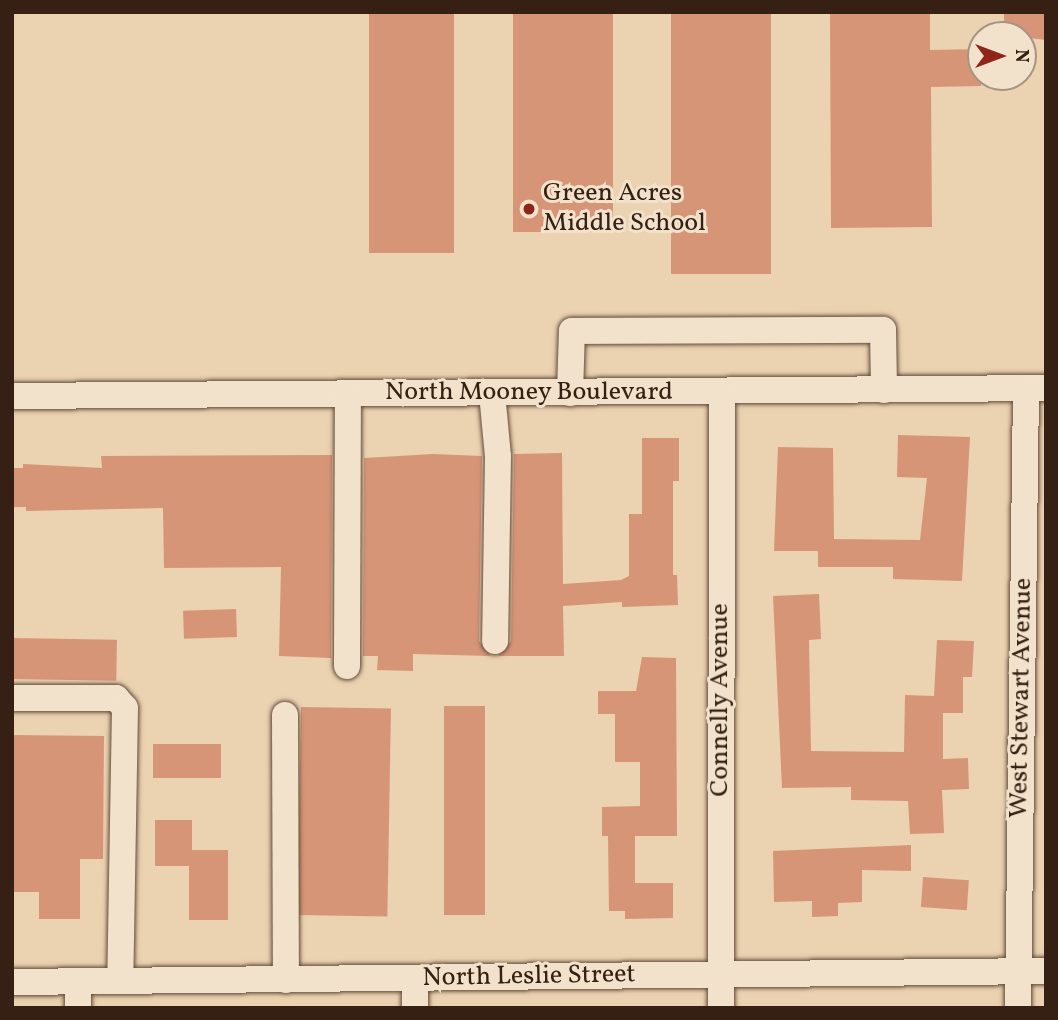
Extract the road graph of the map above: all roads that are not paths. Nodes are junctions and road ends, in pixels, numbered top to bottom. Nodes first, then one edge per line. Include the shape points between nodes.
1 (1036, 388) edge
2 (884, 390) junction
3 (722, 391) junction
4 (492, 393) junction
5 (570, 393) junction
6 (348, 394) junction
7 (12, 396) edge
8 (495, 641) dead end
9 (347, 666) dead end
10 (12, 698) edge
11 (285, 715) dead end
12 (1018, 971) junction
13 (1046, 971) edge
14 (721, 975) junction
15 (415, 979) junction
16 (286, 980) junction
17 (120, 981) junction
18 (12, 982) edge
19 (78, 982) junction
20 (78, 1008) edge
21 (415, 1008) edge
22 (721, 1008) edge
23 (1018, 1008) edge

1 - 2 street, North Mooney Boulevard
1 - 12 street, West Stewart Avenue
2 - 3 street, North Mooney Boulevard
2 - 5 street via 883,330 572,331
3 - 5 street, North Mooney Boulevard
3 - 14 street, Connelly Avenue
4 - 5 street, North Mooney Boulevard
4 - 6 street, North Mooney Boulevard
4 - 8 street via 498,456
6 - 7 street, North Mooney Boulevard
6 - 9 street
10 - 17 street via 116,698 125,708
11 - 16 street
12 - 13 street, North Leslie Street
12 - 14 street, North Leslie Street
12 - 23 street, West Stewart Avenue
14 - 15 street, North Leslie Street
14 - 22 street, Connelly Avenue
15 - 16 street, North Leslie Street
15 - 21 street
16 - 17 street, North Leslie Street
17 - 19 street, North Leslie Street
18 - 19 street, North Leslie Street
19 - 20 street

